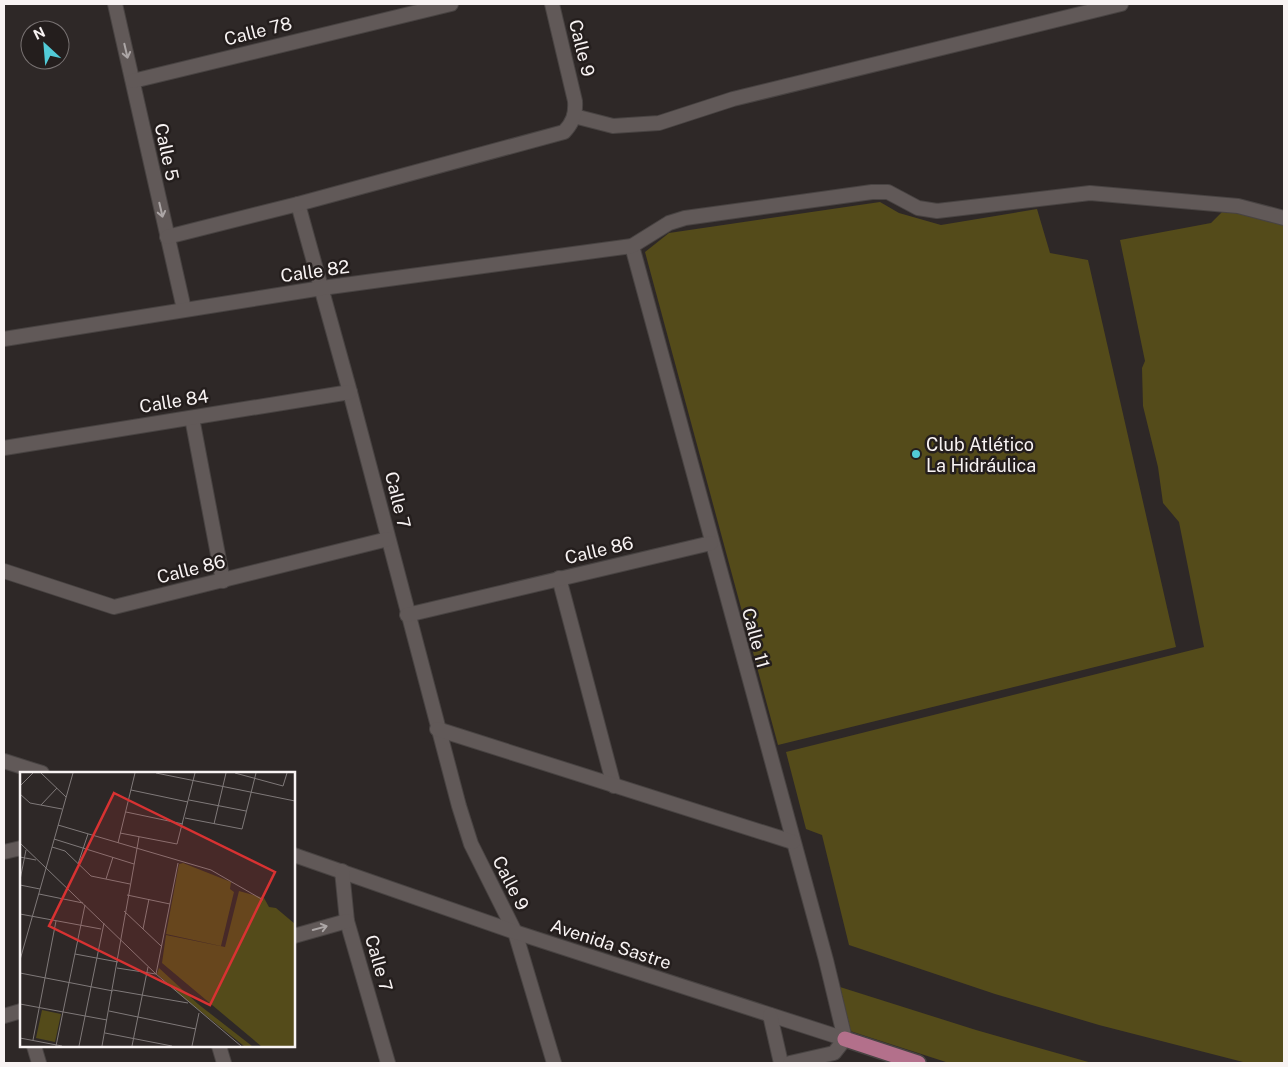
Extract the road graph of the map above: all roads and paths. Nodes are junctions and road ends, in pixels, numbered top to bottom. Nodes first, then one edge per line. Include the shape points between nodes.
1 (115, 4) edge
2 (451, 4) edge
3 (552, 4) edge
4 (1121, 4) edge
5 (133, 81) junction
6 (574, 116) junction
7 (298, 204) junction
8 (1284, 218) edge
9 (167, 236) junction
10 (632, 246) junction
11 (322, 288) junction
12 (184, 309) junction
13 (4, 339) edge
14 (350, 392) junction
15 (192, 418) junction
16 (4, 448) edge
17 (388, 540) junction
18 (711, 543) junction
19 (4, 571) edge
20 (559, 578) junction
21 (223, 581) junction
22 (407, 615) junction
23 (437, 729) junction
24 (4, 761) edge
25 (39, 772) edge
26 (614, 786) junction
27 (459, 806) joint
28 (792, 842) junction
29 (20, 848) edge
30 (4, 852) edge
31 (295, 855) edge
32 (342, 871) junction
33 (347, 921) junction
34 (515, 932) junction
35 (295, 936) edge
36 (20, 1011) edge
37 (770, 1015) junction
38 (4, 1016) edge
39 (845, 1039) junction
40 (34, 1047) edge
41 (219, 1047) edge
42 (39, 1063) edge
43 (224, 1063) edge
44 (388, 1063) edge
45 (554, 1063) edge
46 (781, 1063) edge
47 (790, 1063) edge
48 (918, 1063) edge

1 -> 5 street, Calle 5
2 - 5 street, Calle 78
3 - 6 street, Calle 9 via 575,101
4 - 6 street via 733,98 659,123 613,126
5 -> 9 street, Calle 5
6 - 7 street via 564,132
7 - 9 street
7 - 11 street, Calle 7
8 - 10 street via 1238,206 1090,193 937,211 918,208 888,192 872,192 685,218 669,223
9 - 12 street, Calle 5
10 - 11 street, Calle 82
10 - 18 street, Calle 11
11 - 12 street, Calle 82
11 - 14 street, Calle 7
12 - 13 street, Calle 82
14 - 15 street, Calle 84
14 - 17 street, Calle 7
15 - 16 street, Calle 84
15 - 21 street
17 - 21 street, Calle 86
17 - 22 street, Calle 7
18 - 20 street, Calle 86
18 - 28 street, Calle 11
19 - 21 street, Calle 86 via 114,607
20 - 22 street, Calle 86
20 - 26 street
22 - 23 street, Calle 7
23 - 26 street
23 - 27 street, Calle 7
24 - 25 street
26 - 28 street
27 - 34 street, Calle 9 via 471,844
28 - 39 street, Calle 11
29 - 30 street
31 - 32 street, Avenida Sastre
32 - 33 street, Calle 7
32 - 34 street, Avenida Sastre
35 -> 33 street
33 - 44 street, Calle 7
34 - 37 street, Avenida Sastre
34 - 45 street, Calle 9
36 - 38 street
37 - 39 street, Avenida Sastre
37 - 46 street
39 - 47 street via 834,1053
39 - 48 main road, Avenida Sastre
40 - 42 street
41 - 43 street

